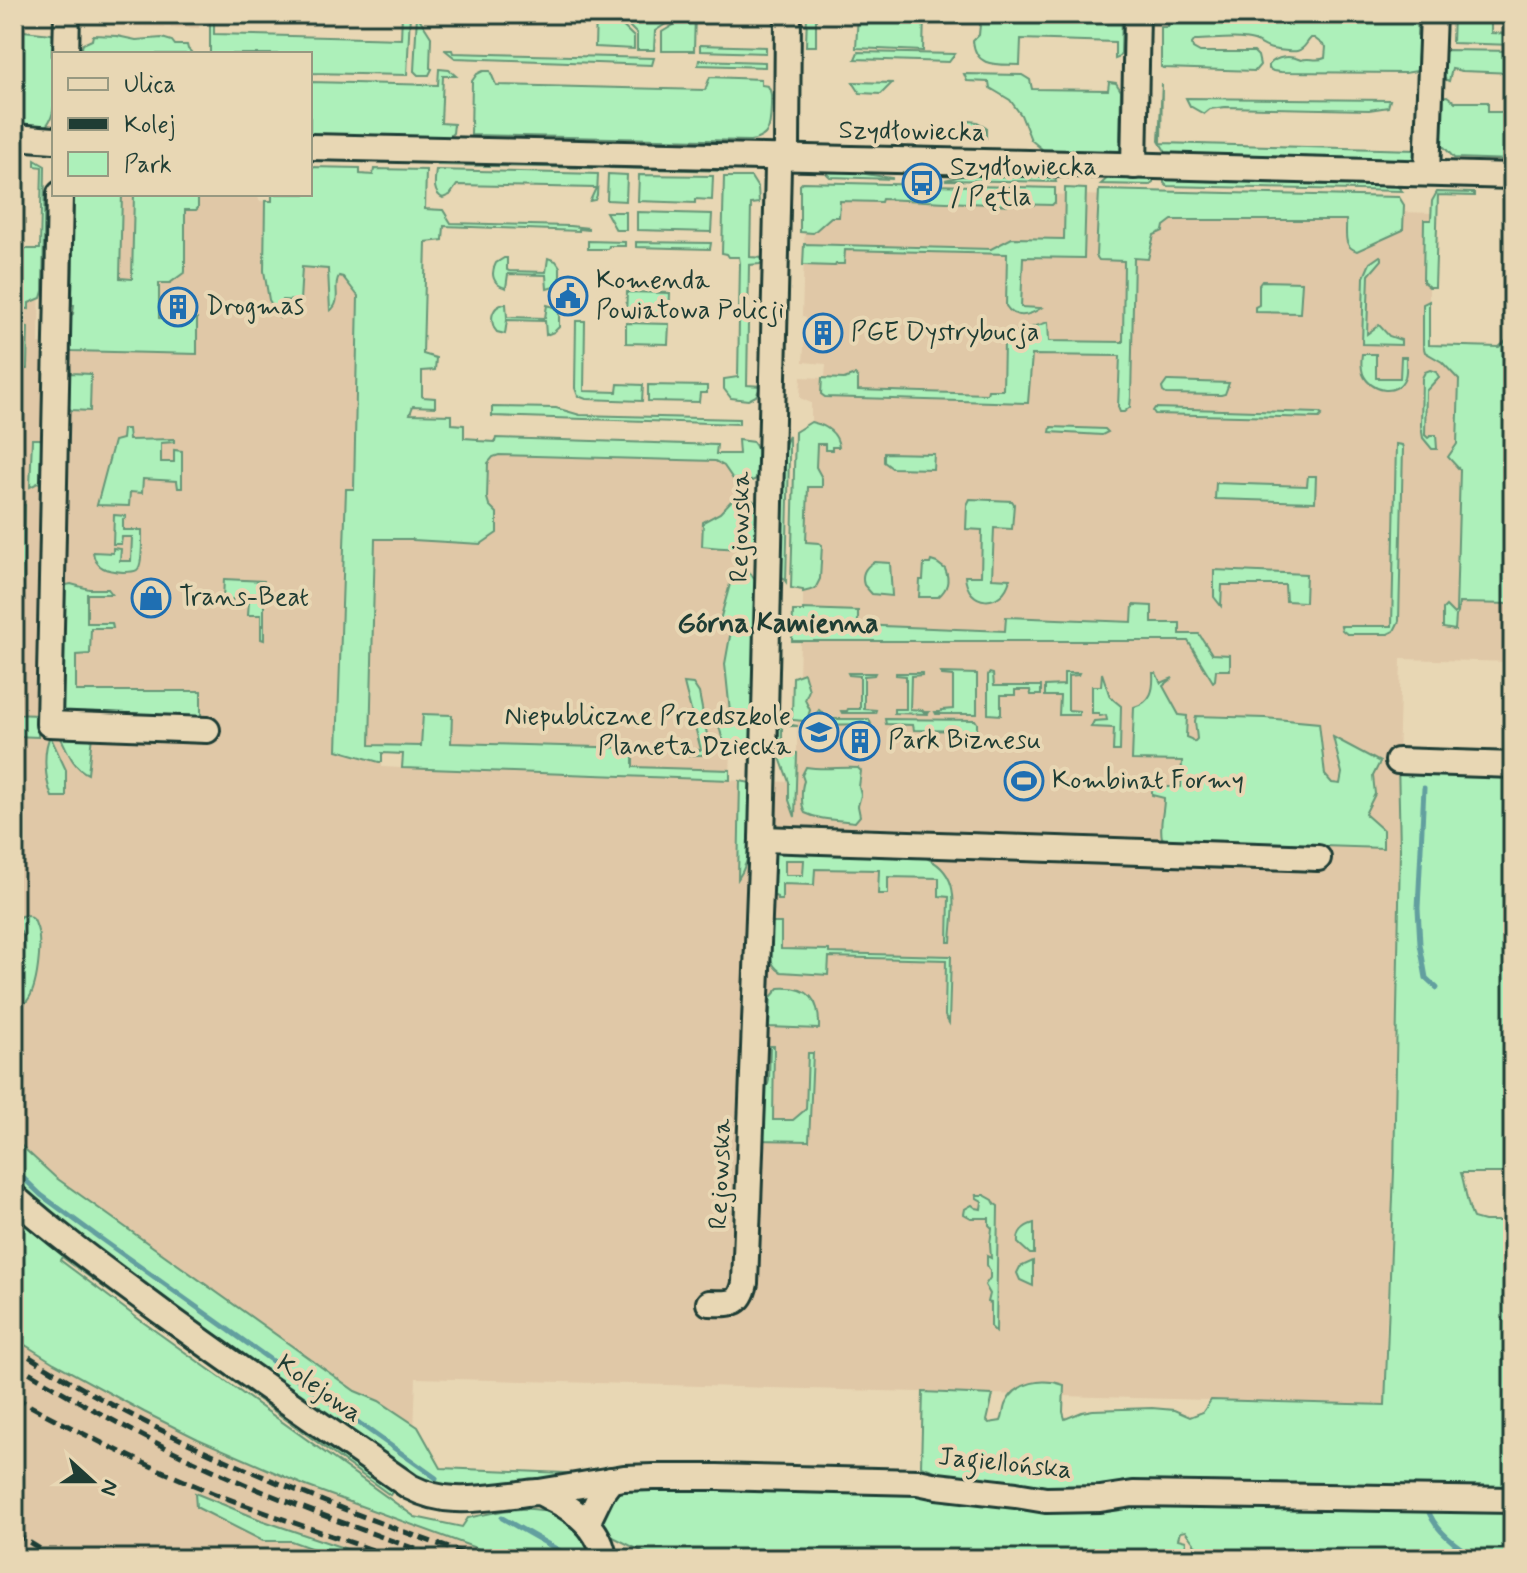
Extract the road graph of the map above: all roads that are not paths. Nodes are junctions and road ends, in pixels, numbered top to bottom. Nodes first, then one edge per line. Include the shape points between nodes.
1 (788, 14) edge
2 (1137, 14) edge
3 (1433, 14) edge
4 (67, 20) edge
5 (66, 52) edge
6 (14, 137) edge
7 (52, 140) edge
8 (312, 147) edge
9 (782, 157) junction
10 (1134, 166) junction
11 (1427, 173) junction
12 (1513, 176) edge
13 (60, 196) edge
14 (207, 730) dead end
15 (1398, 761) dead end
16 (1513, 765) edge
17 (762, 839) junction
18 (1318, 858) dead end
19 (14, 1197) edge
20 (709, 1303) dead end
21 (611, 1480) junction
22 (539, 1492) junction
23 (1513, 1500) edge
24 (587, 1523) junction
25 (604, 1559) edge

1 - 9 street, Rejowska via 787,147
2 - 10 street
3 - 11 street via 1424,80
4 - 5 street
6 - 7 street
8 - 9 street, Szydłowiecka
9 - 10 street, Szydłowiecka
9 - 17 street, Rejowska
10 - 11 street, Szydłowiecka
11 - 12 street, Szydłowiecka
13 - 14 street via 49,724
15 - 16 street
17 - 18 street
17 - 20 street, Rejowska via 745,1283 734,1302
19 - 22 street, Kolejowa via 149,1303 410,1487 426,1495 468,1500
21 - 22 street, Jagiellońska
21 - 23 street, Jagiellońska via 918,1482 1046,1500 1133,1494
21 - 24 street
22 - 24 street
24 - 25 street

